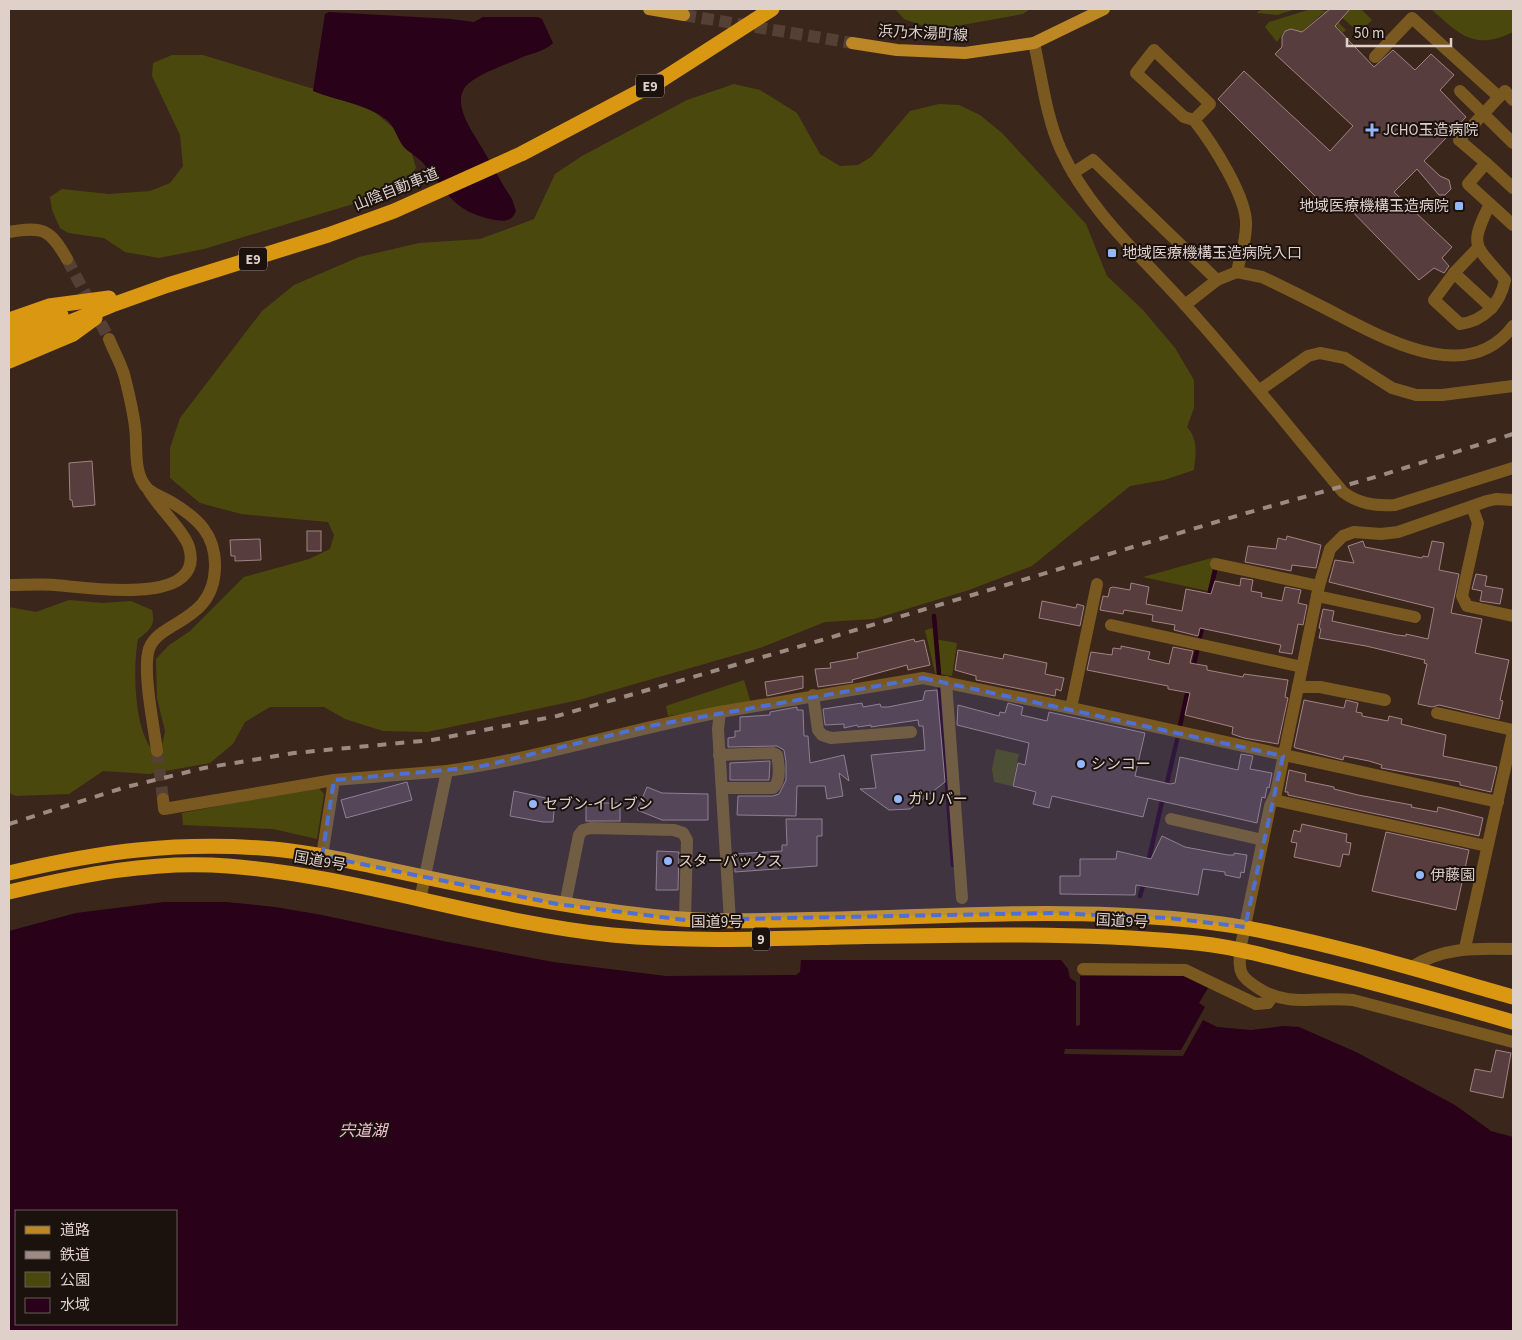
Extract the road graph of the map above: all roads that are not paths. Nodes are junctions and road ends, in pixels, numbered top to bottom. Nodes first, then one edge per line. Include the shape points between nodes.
1 (649, 9) edge
2 (757, 9) edge
3 (772, 9) edge
4 (1104, 9) edge
5 (684, 15) tunnel mouth
6 (1034, 43) junction
7 (852, 44) tunnel mouth
8 (1375, 57) dead end
9 (1460, 91) dead end
10 (1499, 97) junction
11 (1513, 100) edge
12 (1483, 115) junction
13 (1194, 120) junction
14 (1513, 142) edge
15 (520, 151) junction
16 (1486, 163) junction
17 (1074, 173) junction
18 (1513, 188) edge
19 (1490, 204) junction
20 (1513, 225) edge
21 (9, 232) edge
22 (1478, 248) junction
23 (68, 259) tunnel mouth
24 (1237, 272) junction
25 (1454, 273) junction
26 (1217, 280) junction
27 (110, 301) junction
28 (1185, 305) junction
29 (1492, 308) junction
30 (9, 320) edge
31 (1513, 326) edge
32 (9, 334) edge
33 (109, 339) tunnel mouth
34 (9, 347) edge
35 (9, 360) edge
36 (1513, 386) edge
37 (1260, 390) junction
38 (1513, 468) edge
39 (148, 489) junction
40 (1513, 500) edge
41 (1472, 507) junction
42 (1216, 564) dead end
43 (1097, 584) dead end
44 (9, 585) edge
45 (1318, 591) junction
46 (1513, 616) edge
47 (1415, 617) dead end
48 (1111, 624) dead end
49 (1302, 666) junction
50 (946, 682) junction
51 (1298, 687) junction
52 (813, 695) junction
53 (1385, 700) dead end
54 (1071, 708) junction
55 (720, 712) junction
56 (1437, 713) dead end
57 (1513, 731) edge
58 (911, 732) dead end
59 (157, 751) tunnel mouth
60 (719, 755) junction
61 (1283, 756) junction
62 (447, 771) junction
63 (334, 780) junction
64 (722, 788) junction
65 (163, 799) dead end
66 (1274, 800) junction
67 (1498, 802) junction
68 (1171, 819) dead end
69 (1263, 840) junction
70 (1487, 846) junction
71 (322, 856) junction
72 (9, 873) edge
73 (425, 878) junction
74 (9, 892) edge
75 (962, 898) dead end
76 (420, 900) junction
77 (566, 905) junction
78 (685, 920) junction
79 (730, 921) junction
80 (1245, 927) junction
81 (1465, 948) junction
82 (1513, 949) edge
83 (1240, 950) junction
84 (1410, 968) junction
85 (1083, 969) dead end
86 (1272, 997) junction
87 (1513, 997) edge
88 (1513, 1022) edge
89 (1513, 1042) edge

1 - 5 main road
2 - 15 highway, 山陰自動車道 / E9 via 658,72
3 - 15 highway, 山陰自動車道 / E9 via 663,79
4 - 6 main road, 浜乃木湯町線
6 - 7 main road, 浜乃木湯町線 via 965,53
6 - 17 street via 1061,149
8 - 10 street via 1412,18
9 - 12 street
10 - 11 street via 1505,91
10 - 12 street
12 - 14 street
12 - 16 street via 1459,140
13 - 13 street via 1210,104 1154,50 1136,74 1184,117
13 - 24 street via 1244,204 1247,226
15 - 27 highway, 山陰自動車道 / E9 via 391,207 165,278
16 - 18 street
16 - 19 street via 1468,184
17 - 26 street via 1093,160
17 - 28 street via 1113,228
19 - 20 street
19 - 22 street via 1475,236
21 - 23 street via 29,228 44,230 56,240
22 - 25 street
22 - 29 street via 1505,280
24 - 26 street
24 - 31 street via 1269,280 1409,349 1437,354 1466,354 1496,342
25 - 29 street
25 - 29 street via 1434,300 1460,324 1476,320
26 - 28 street
27 - 30 highway, E9 via 49,306
27 - 32 highway, 山陰自動車道 / E9
27 - 34 highway, 山陰自動車道 / E9
27 - 35 highway, E9 via 73,334
28 - 37 street
33 - 39 street via 125,376 135,428 137,464
36 - 37 street via 1416,395 1392,388 1345,358 1320,353 1308,356
37 - 38 street via 1343,492 1360,502 1376,506 1394,505
39 - 44 street via 189,547 190,562 177,581 158,588 136,590
39 - 59 street via 178,506 200,525 212,541 215,569 211,589 202,604 185,620 156,638 149,649 147,670
40 - 41 street via 1496,499
41 - 45 street via 1398,532 1354,532 1343,536 1330,549
41 - 46 street via 1478,523 1462,596 1467,606
42 - 45 street
43 - 54 street
45 - 47 street
45 - 49 street
48 - 49 street
49 - 51 street
50 - 52 street via 923,678
50 - 54 street
50 - 75 street
51 - 53 street via 1320,687
51 - 61 street
52 - 55 street
52 - 58 street via 818,730 822,735 831,738
54 - 61 street
55 - 60 street
55 - 62 street via 508,761
56 - 57 street
57 - 67 street
60 - 64 street
60 - 64 street via 773,753 778,759 778,780 773,788
61 - 66 street
61 - 67 street
62 - 63 street
62 - 73 street
63 - 65 street via 164,809
63 - 71 street
64 - 79 street
66 - 69 street
66 - 70 street
67 - 70 street
68 - 69 street
69 - 80 street
70 - 81 street
71 - 72 highway, 国道9号 / 9 via 277,849 165,846 75,857
71 - 73 highway, 国道9号 / 9
73 - 76 street
73 - 77 highway, 国道9号 / 9
74 - 76 highway, 国道9号 / 9 via 93,874 194,864 319,878
76 - 83 highway, 国道9号 / 9 via 557,927 674,939 1041,935 1190,942
77 - 78 highway, 国道9号 / 9
77 - 78 street via 579,836 584,830 674,830 683,833 687,840
78 - 79 highway, 国道9号 / 9
79 - 80 highway, 国道9号 / 9 via 1052,913 1169,918
80 - 83 street
80 - 84 highway, 国道9号 / 9
81 - 82 street
81 - 84 street via 1421,961
83 - 86 street via 1239,967 1243,977
83 - 88 highway, 国道9号 / 9 via 1392,987
84 - 87 highway, 国道9号 / 9
85 - 86 street via 1185,970 1256,1004 1268,1003
86 - 89 street via 1292,1001 1352,1000

